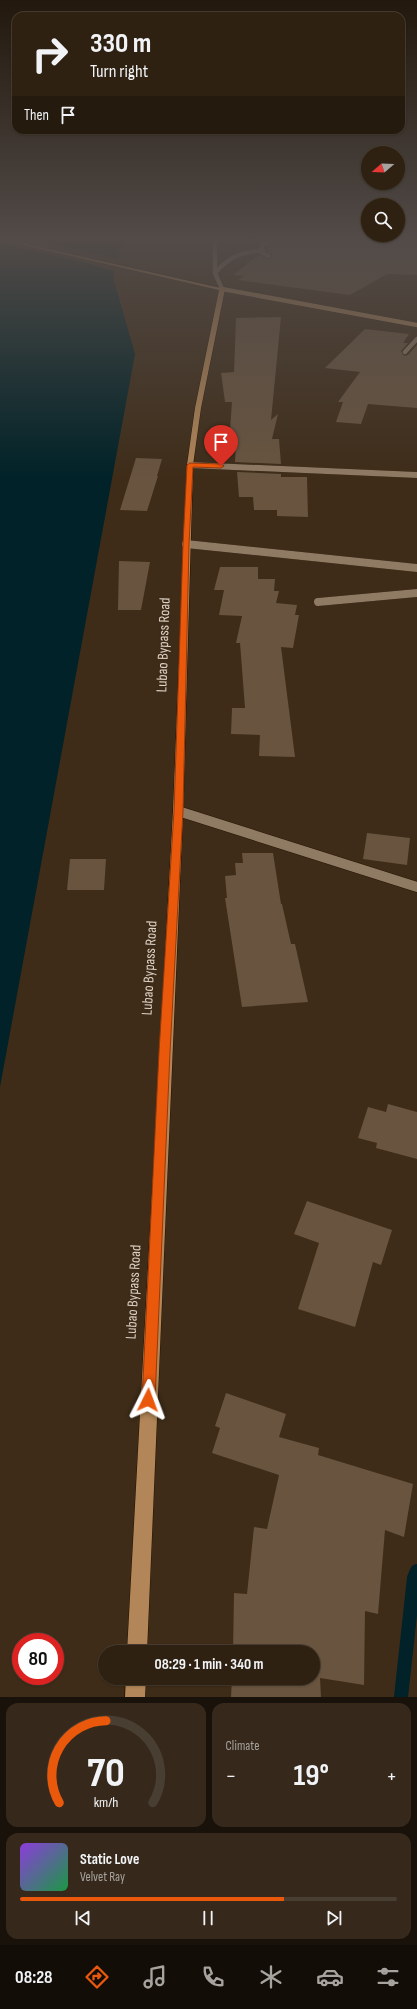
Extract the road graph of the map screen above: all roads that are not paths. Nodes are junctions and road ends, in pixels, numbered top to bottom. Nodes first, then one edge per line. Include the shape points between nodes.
1 (216, 320) edge
2 (391, 320) edge
3 (417, 325) edge
4 (417, 339) edge
5 (405, 352) dead end
6 (190, 465) junction
7 (417, 475) edge
8 (186, 544) junction
9 (417, 568) edge
10 (417, 593) edge
11 (318, 602) dead end
12 (178, 811) junction
13 (417, 887) edge
14 (137, 1645) edge
15 (136, 1685) edge
16 (135, 1697) edge

1 - 6 highway, Lubao Bypass Road via 198,408
2 - 3 main road
4 - 5 street
6 - 7 street
6 - 8 highway, Lubao Bypass Road
8 - 9 street
8 - 12 highway, Lubao Bypass Road
10 - 11 street
12 - 13 street
12 - 14 highway, Lubao Bypass Road via 164,1052
15 - 16 highway

